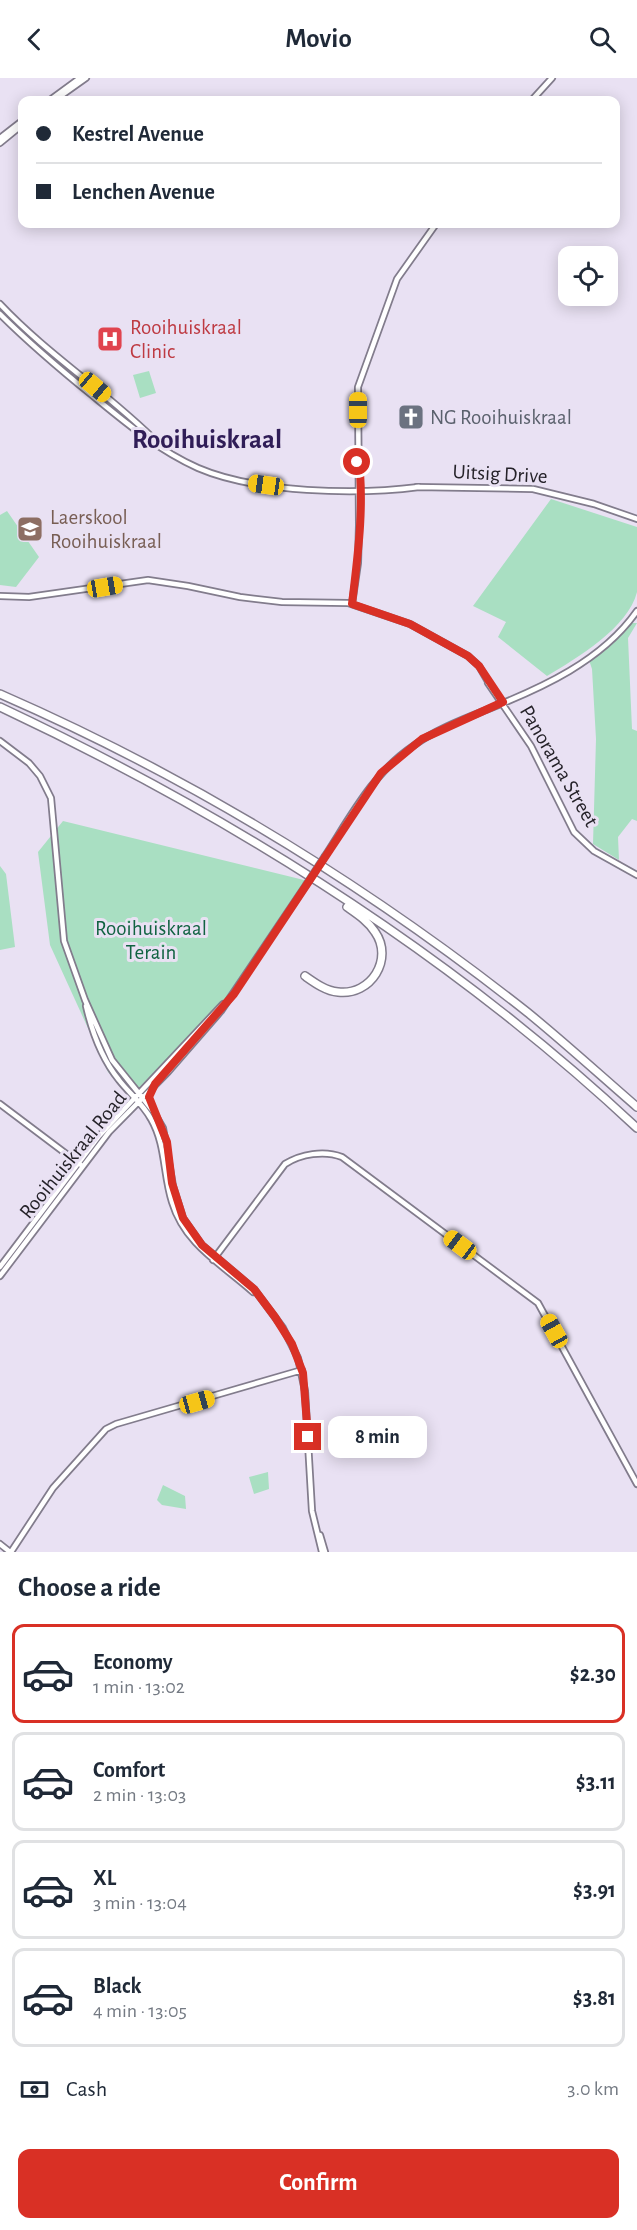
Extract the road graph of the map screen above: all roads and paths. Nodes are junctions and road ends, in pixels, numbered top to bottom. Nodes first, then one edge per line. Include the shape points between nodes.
1 (86, 78) edge
2 (552, 78) edge
3 (78, 79) edge
4 (55, 96) edge
5 (61, 96) edge
6 (536, 96) edge
7 (18, 126) edge
8 (18, 127) edge
9 (0, 138) edge
10 (0, 143) edge
11 (433, 228) edge
12 (0, 304) edge
13 (0, 314) edge
14 (167, 452) junction
15 (358, 488) junction
16 (637, 521) edge
17 (0, 596) edge
18 (352, 604) junction
19 (637, 606) edge
20 (637, 611) edge
21 (615, 636) junction
22 (0, 693) edge
23 (502, 702) junction
24 (0, 707) edge
25 (485, 710) junction
26 (514, 720) junction
27 (0, 741) edge
28 (245, 837) junction
29 (637, 875) edge
30 (246, 976) junction
31 (305, 976) dead end
32 (155, 1084) junction
33 (138, 1097) junction
34 (0, 1104) edge
35 (637, 1107) edge
36 (153, 1111) junction
37 (637, 1128) edge
38 (80, 1165) junction
39 (214, 1259) junction
40 (0, 1267) edge
41 (0, 1276) edge
42 (301, 1372) junction
43 (637, 1484) edge
44 (0, 1544) edge
45 (10, 1552) edge
46 (323, 1552) edge

1 - 5 main road
2 - 6 main road
3 - 4 main road
7 - 9 main road
8 - 10 main road
11 - 15 main road via 397,279 358,388
12 - 14 main road, Uitsig Drive
13 - 14 main road, Uitsig Drive via 86,390
14 - 15 main road, Uitsig Drive via 234,480 292,487
15 - 16 main road, Uitsig Drive via 533,489 612,510
15 - 18 main road via 358,563
17 - 18 main road, Panorama Street via 29,597 148,580 240,597
18 - 23 main road, Panorama Street via 410,624 446,644 474,664
19 - 21 main road, Rooihuiskraal Road
20 - 21 main road, Rooihuiskraal Road
21 - 23 main road, Rooihuiskraal Road via 560,676
22 - 35 highway via 145,764 346,882 524,1010
23 - 25 main road, Rooihuiskraal Road
23 - 26 main road, Panorama Street
24 - 28 highway via 124,769
25 - 26 main road via 499,707
25 - 30 main road, Rooihuiskraal Road, bridge via 436,731 397,758 370,787
26 - 29 main road, Panorama Street via 574,832 594,851
27 - 33 main road via 30,763 51,798 60,928 100,1048 114,1073
28 - 31 highway via 364,920 379,938 382,962 365,986 352,992 337,992
28 - 37 highway via 430,959 546,1049
30 - 32 main road, Rooihuiskraal Road via 221,1011
30 - 33 main road, Rooihuiskraal Road
32 - 33 main road, Rooihuiskraal Road
32 - 36 main road via 149,1097
33 - 36 main road
33 - 38 main road, Rooihuiskraal Road
33 - 39 main road via 159,1136 177,1216 192,1240
34 - 38 main road
36 - 39 main road via 167,1142 179,1210
38 - 40 main road, Rooihuiskraal Road
38 - 41 main road, Rooihuiskraal Road
39 - 42 main road via 266,1304 286,1334
39 - 43 main road via 285,1164 298,1157 325,1153 342,1157 538,1303
42 - 45 main road via 106,1430 53,1488
42 - 46 main road via 313,1507
44 - 45 main road

